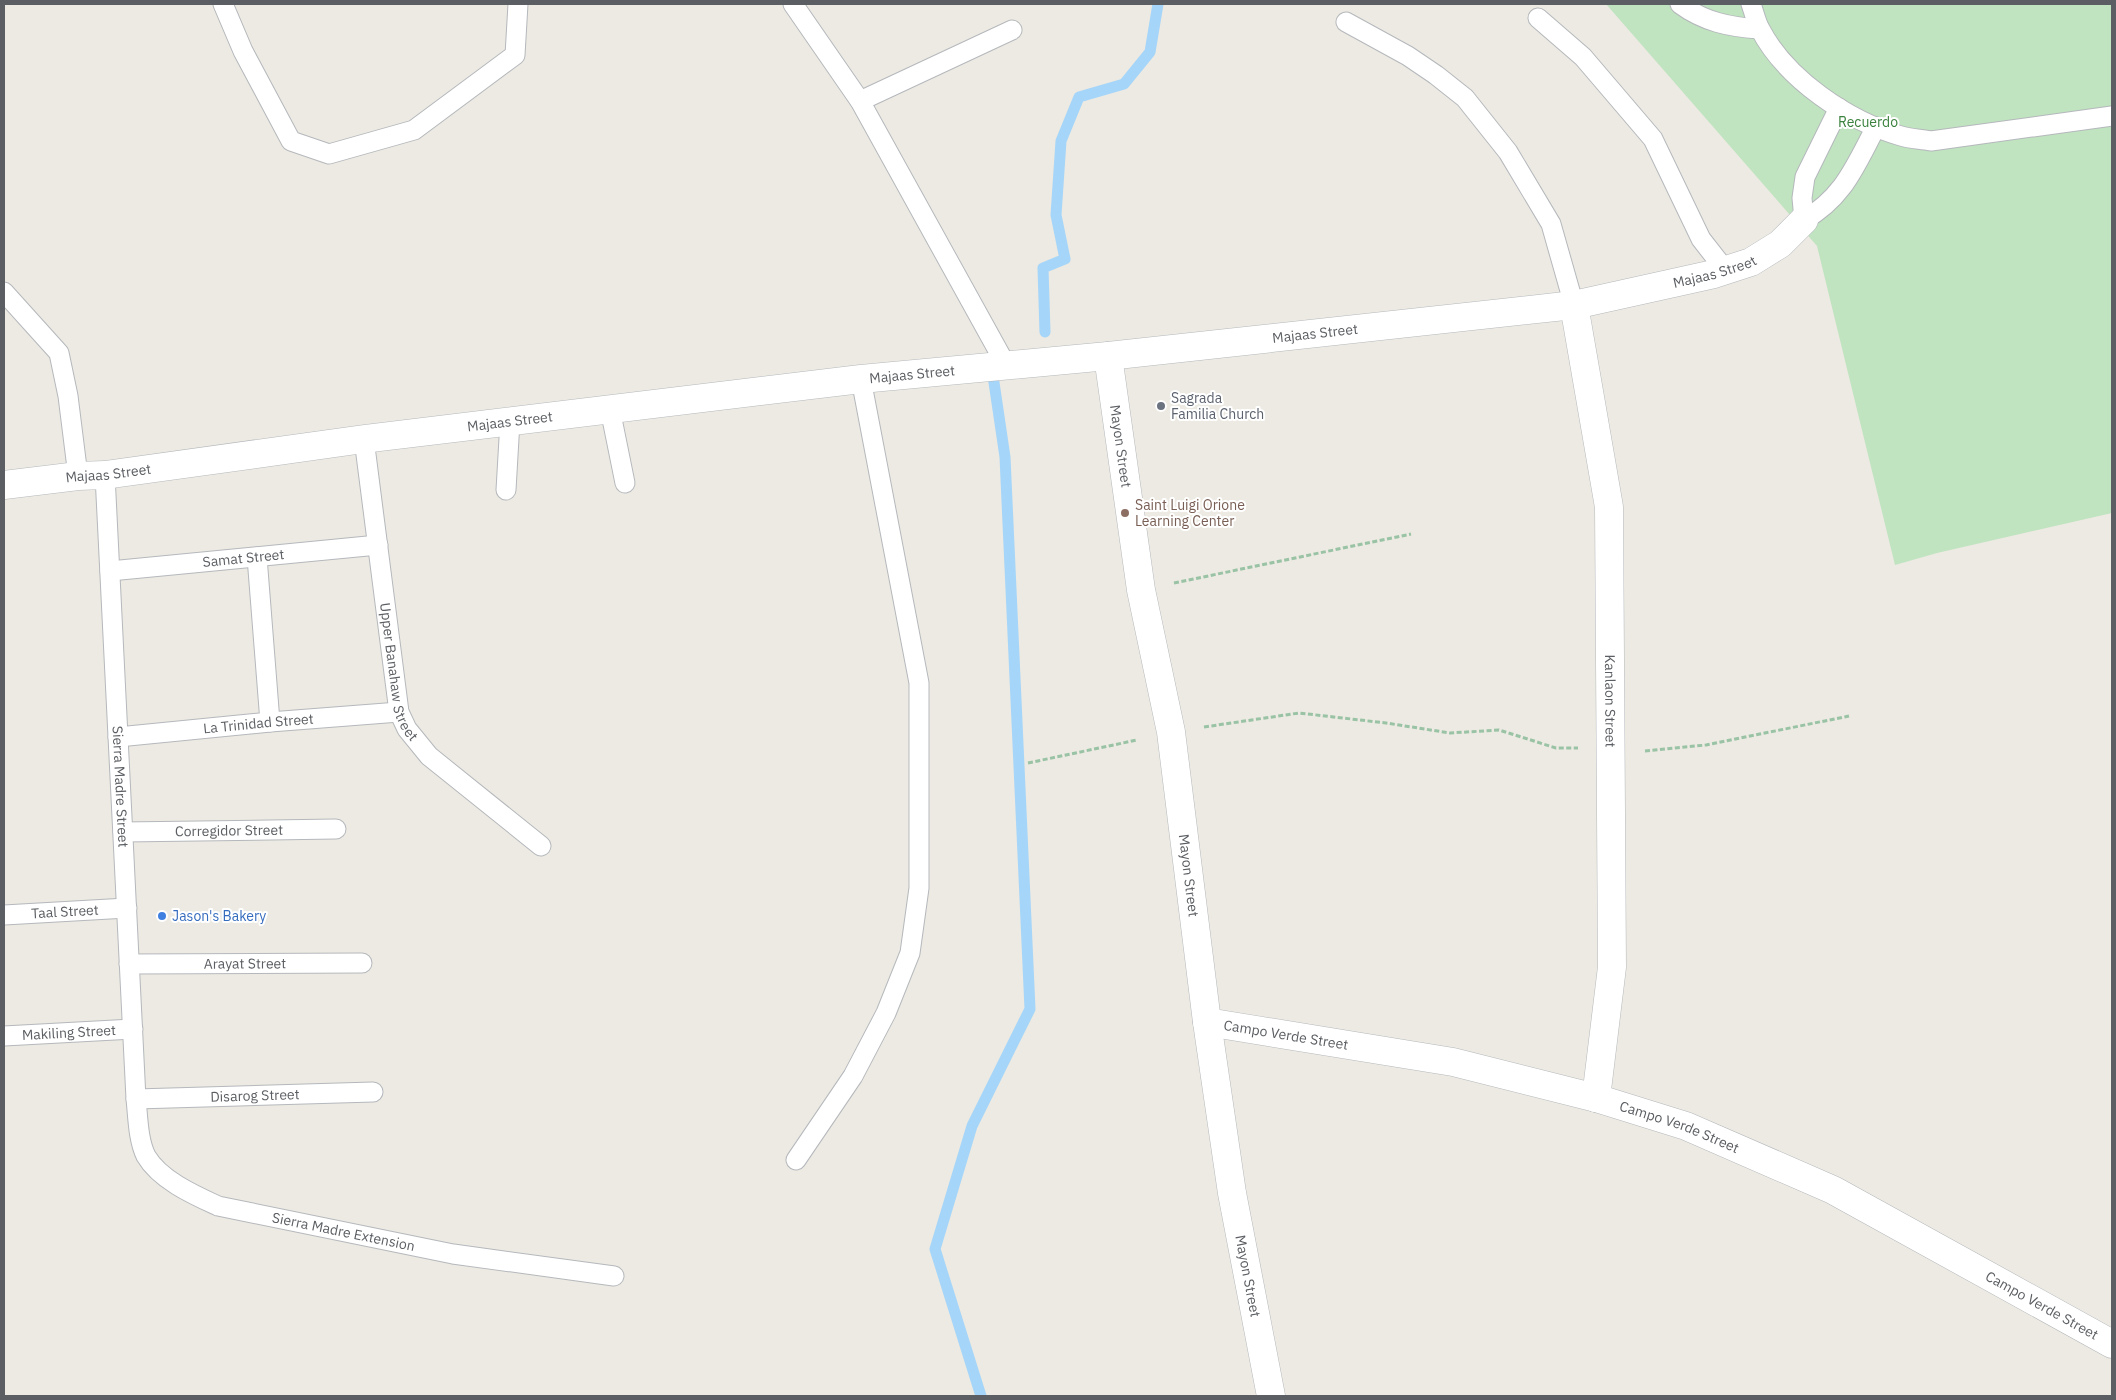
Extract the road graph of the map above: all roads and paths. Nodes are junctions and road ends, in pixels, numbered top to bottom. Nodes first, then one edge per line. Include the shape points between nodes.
1 (223, 4) edge
2 (518, 4) edge
3 (793, 4) edge
4 (1680, 4) edge
5 (1751, 4) edge
6 (1538, 18) dead end
7 (1346, 22) dead end
8 (1759, 28) junction
9 (1012, 30) dead end
10 (860, 101) junction
11 (1839, 108) junction
12 (2112, 116) edge
13 (1876, 127) junction
14 (1804, 220) junction
15 (1726, 270) junction
16 (4, 292) edge
17 (1574, 305) junction
18 (1108, 356) junction
19 (1006, 365) junction
20 (861, 379) junction
21 (610, 409) junction
22 (510, 421) junction
23 (364, 439) junction
24 (105, 475) junction
25 (78, 476) junction
26 (625, 483) dead end
27 (4, 485) edge
28 (506, 490) dead end
29 (1411, 534) dead end
30 (378, 545) junction
31 (257, 557) junction
32 (110, 571) junction
33 (1141, 590) junction
34 (399, 712) junction
35 (1849, 716) dead end
36 (270, 722) junction
37 (1171, 732) junction
38 (118, 737) junction
39 (1611, 747) junction
40 (1028, 763) dead end
41 (336, 829) dead end
42 (123, 832) junction
43 (541, 846) dead end
44 (127, 908) junction
45 (4, 915) edge
46 (362, 963) dead end
47 (130, 964) junction
48 (1207, 1022) junction
49 (133, 1029) junction
50 (4, 1036) edge
51 (373, 1092) dead end
52 (1596, 1098) junction
53 (136, 1099) junction
54 (796, 1160) dead end
55 (614, 1276) dead end
56 (2112, 1344) edge
57 (1271, 1396) edge

1 - 2 lane via 243,51 292,140 329,154 414,130 515,55
3 - 10 lane
4 - 8 lane via 1706,20 1734,27
5 - 8 lane
6 - 15 lane via 1583,56 1653,139 1701,239
7 - 17 lane via 1408,56 1465,98 1508,152 1551,224
8 - 11 lane via 1780,59 1807,85
9 - 10 lane
10 - 19 lane
11 - 13 lane
11 - 14 lane via 1805,176
12 - 13 lane via 1931,141
13 - 14 lane via 1837,195 1822,210
14 - 15 street, Majaas Street via 1780,244 1751,262
15 - 17 street, Majaas Street
16 - 25 lane via 59,353
17 - 18 street, Majaas Street
17 - 39 street, Kanlaon Street via 1608,507
18 - 19 street, Majaas Street
18 - 33 street, Mayon Street
19 - 20 street, Majaas Street
20 - 21 street, Majaas Street
20 - 54 lane via 919,683 919,888 910,953 886,1013 853,1076
21 - 22 street, Majaas Street
21 - 26 lane
22 - 23 street, Majaas Street
22 - 28 lane
23 - 24 street, Majaas Street
23 - 30 lane, Upper Banahaw Street
24 - 25 street, Majaas Street
24 - 32 lane, Sierra Madre Street
25 - 27 street, Majaas Street
29 - 33 path
30 - 31 lane, Samat Street
30 - 34 lane, Upper Banahaw Street
31 - 32 lane, Samat Street
31 - 36 lane
32 - 38 lane, Sierra Madre Street
33 - 37 street, Mayon Street
34 - 36 lane, La Trinidad Street
34 - 43 lane, Upper Banahaw Street via 407,730 429,756
35 - 39 path via 1706,745 1624,753
36 - 38 lane, La Trinidad Street
37 - 39 path via 1299,713 1450,733 1499,730 1556,748
37 - 40 path
37 - 48 street, Mayon Street
38 - 42 lane, Sierra Madre Street
39 - 52 street, Kanlaon Street via 1612,967
41 - 42 lane, Corregidor Street
42 - 44 lane, Sierra Madre Street
44 - 45 lane, Taal Street
44 - 47 lane, Sierra Madre Street
46 - 47 lane, Arayat Street
47 - 49 lane, Sierra Madre Street
48 - 52 street, Campo Verde Street via 1453,1062
48 - 57 street, Mayon Street via 1232,1193
49 - 50 lane, Makiling Street
49 - 53 lane, Sierra Madre Street
51 - 53 lane, Disarog Street
52 - 56 street, Campo Verde Street via 1686,1126 1833,1190
53 - 55 lane, Sierra Madre Extension via 146,1156 170,1180 218,1206 453,1254

